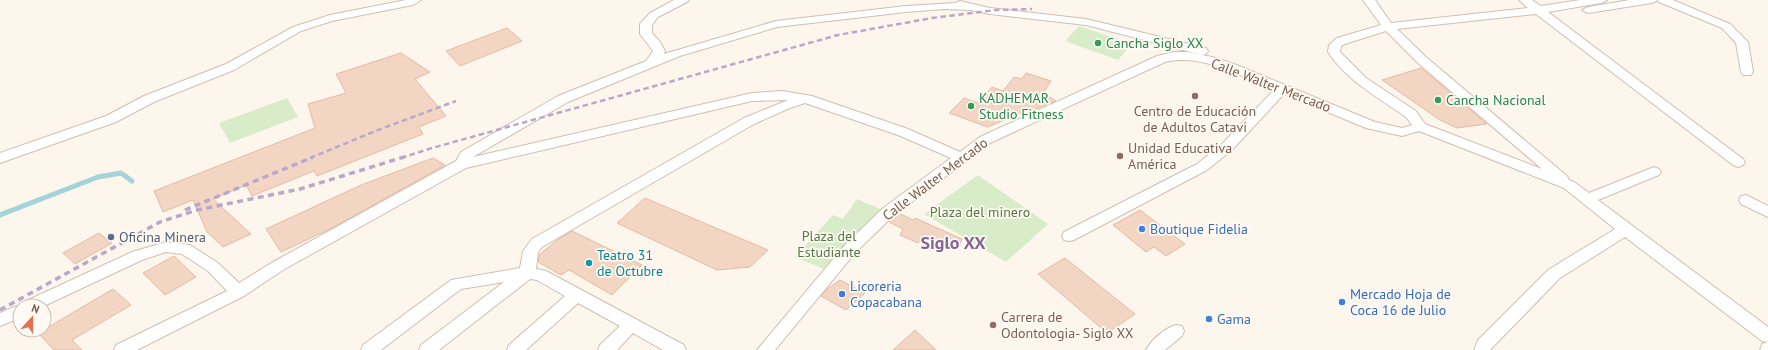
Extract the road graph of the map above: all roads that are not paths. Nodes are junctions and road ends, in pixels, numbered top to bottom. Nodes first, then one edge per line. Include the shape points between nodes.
1 (414, 0) edge
2 (682, 0) edge
3 (948, 0) edge
4 (1369, 0) edge
5 (1525, 0) edge
6 (1601, 0) edge
7 (1652, 0) edge
8 (1663, 0) edge
9 (969, 7) junction
10 (1543, 14) junction
11 (1392, 30) junction
12 (651, 62) junction
13 (1747, 72) dead end
14 (1282, 89) junction
15 (807, 99) junction
16 (1416, 129) junction
17 (960, 157) junction
18 (0, 158) edge
19 (1738, 162) dead end
20 (462, 164) junction
21 (1654, 172) dead end
22 (1569, 185) junction
23 (1588, 199) junction
24 (1746, 200) dead end
25 (1768, 212) edge
26 (1626, 230) junction
27 (1069, 236) dead end
28 (527, 273) junction
29 (238, 292) junction
30 (576, 294) junction
31 (47, 298) edge
32 (12, 315) edge
33 (0, 320) edge
34 (631, 324) junction
35 (1176, 331) dead end
36 (1768, 336) edge
37 (122, 350) edge
38 (369, 350) edge
39 (427, 350) edge
40 (515, 350) edge
41 (606, 350) edge
42 (678, 350) edge
43 (765, 350) edge
44 (1154, 350) edge
45 (1482, 350) edge

1 - 18 street via 409,4 330,18 297,29 230,66 149,99 112,119
2 - 12 street via 654,15 646,24 646,34 659,51
3 - 9 street
4 - 11 street
5 - 10 street
6 - 10 street
7 - 10 street
8 - 13 street via 1726,26 1742,42
9 - 12 street via 906,9 776,24
9 - 16 street via 1086,22 1216,54
10 - 11 street
10 - 19 street
11 - 16 street via 1354,37 1338,43 1334,48 1336,55 1362,81 1410,114
11 - 22 street via 1468,101
12 - 20 street via 563,99 466,155
14 - 16 street, Calle Walter Mercado via 1371,125 1402,132
14 - 17 street, Calle Walter Mercado via 1208,60 1174,56 1161,59 985,140
14 - 27 street via 1227,147 1202,167
15 - 17 street via 903,132
15 - 20 street via 782,95 752,97
15 - 28 street via 785,105 749,121 537,244 531,251
16 - 22 street
17 - 43 street, Calle Walter Mercado via 887,213 850,249
20 - 29 street via 278,266
21 - 23 street
22 - 23 street
23 - 26 street
24 - 25 street
26 - 36 street
26 - 45 street via 1554,274
28 - 30 street via 540,275
28 - 38 street via 457,284
28 - 39 street
29 - 31 street via 213,267 185,249 166,247 137,256
29 - 37 street
30 - 34 street
30 - 40 street
32 - 33 street
34 - 41 street
34 - 42 street
35 - 44 street

